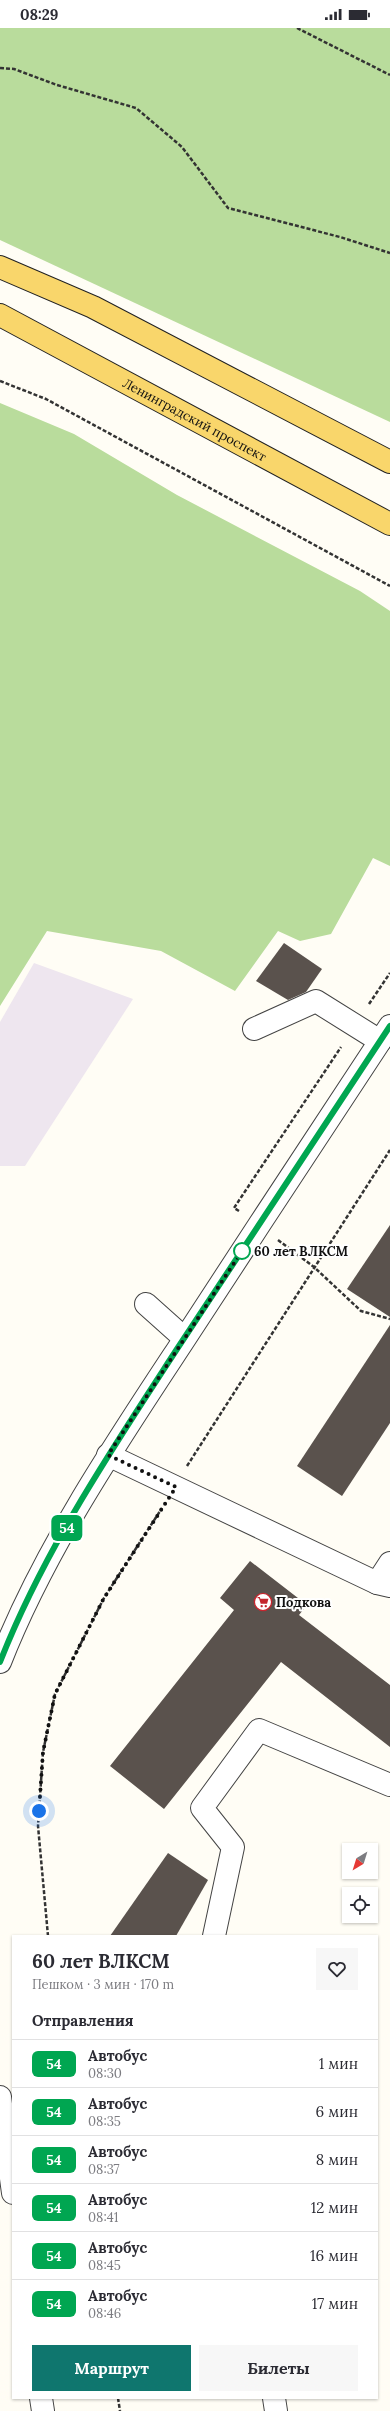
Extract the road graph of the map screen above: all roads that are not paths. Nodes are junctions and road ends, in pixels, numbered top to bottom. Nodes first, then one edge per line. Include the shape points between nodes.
1 (0, 266) edge
2 (0, 315) edge
3 (390, 462) edge
4 (390, 524) edge
5 (254, 1029) dead end
6 (385, 1034) edge
7 (146, 1304) dead end
8 (184, 1338) junction
9 (108, 1455) junction
10 (390, 1563) edge
11 (383, 1584) edge
12 (0, 1662) edge
13 (390, 1785) edge
14 (214, 1935) edge
15 (0, 2097) edge
16 (12, 2186) edge
17 (41, 2399) edge
18 (274, 2399) edge
19 (43, 2411) edge
20 (276, 2411) edge

1 - 3 main road via 93,307
2 - 4 main road, Ленинградский проспект
5 - 6 street via 316,1001
6 - 8 street
7 - 8 street
8 - 9 street
9 - 11 street
9 - 12 street via 42,1572 13,1629
10 - 11 street
13 - 14 street via 259,1730 202,1808 233,1847
15 - 16 street
17 - 19 street
18 - 20 street

